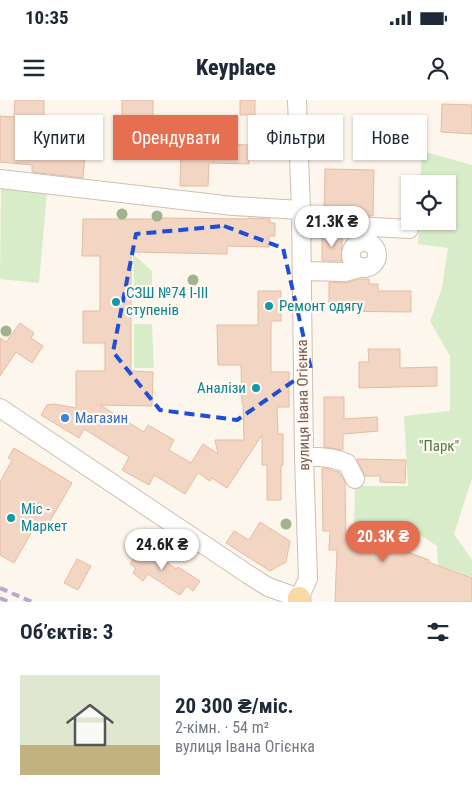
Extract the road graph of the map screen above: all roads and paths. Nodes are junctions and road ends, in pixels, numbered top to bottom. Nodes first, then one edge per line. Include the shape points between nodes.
1 (297, 100) edge
2 (0, 179) edge
3 (301, 217) junction
4 (401, 228) edge
5 (362, 268) dead end
6 (302, 271) junction
7 (0, 408) edge
8 (304, 457) junction
9 (355, 479) dead end
10 (299, 600) edge

1 - 3 street, вулиця Івана Огієнка
2 - 3 street
3 - 4 street
3 - 6 street, вулиця Івана Огієнка
5 - 6 street via 345,272
6 - 8 street, вулиця Івана Огієнка
7 - 10 street via 248,574
8 - 9 street via 335,458 347,463
8 - 10 street, вулиця Івана Огієнка via 308,579

